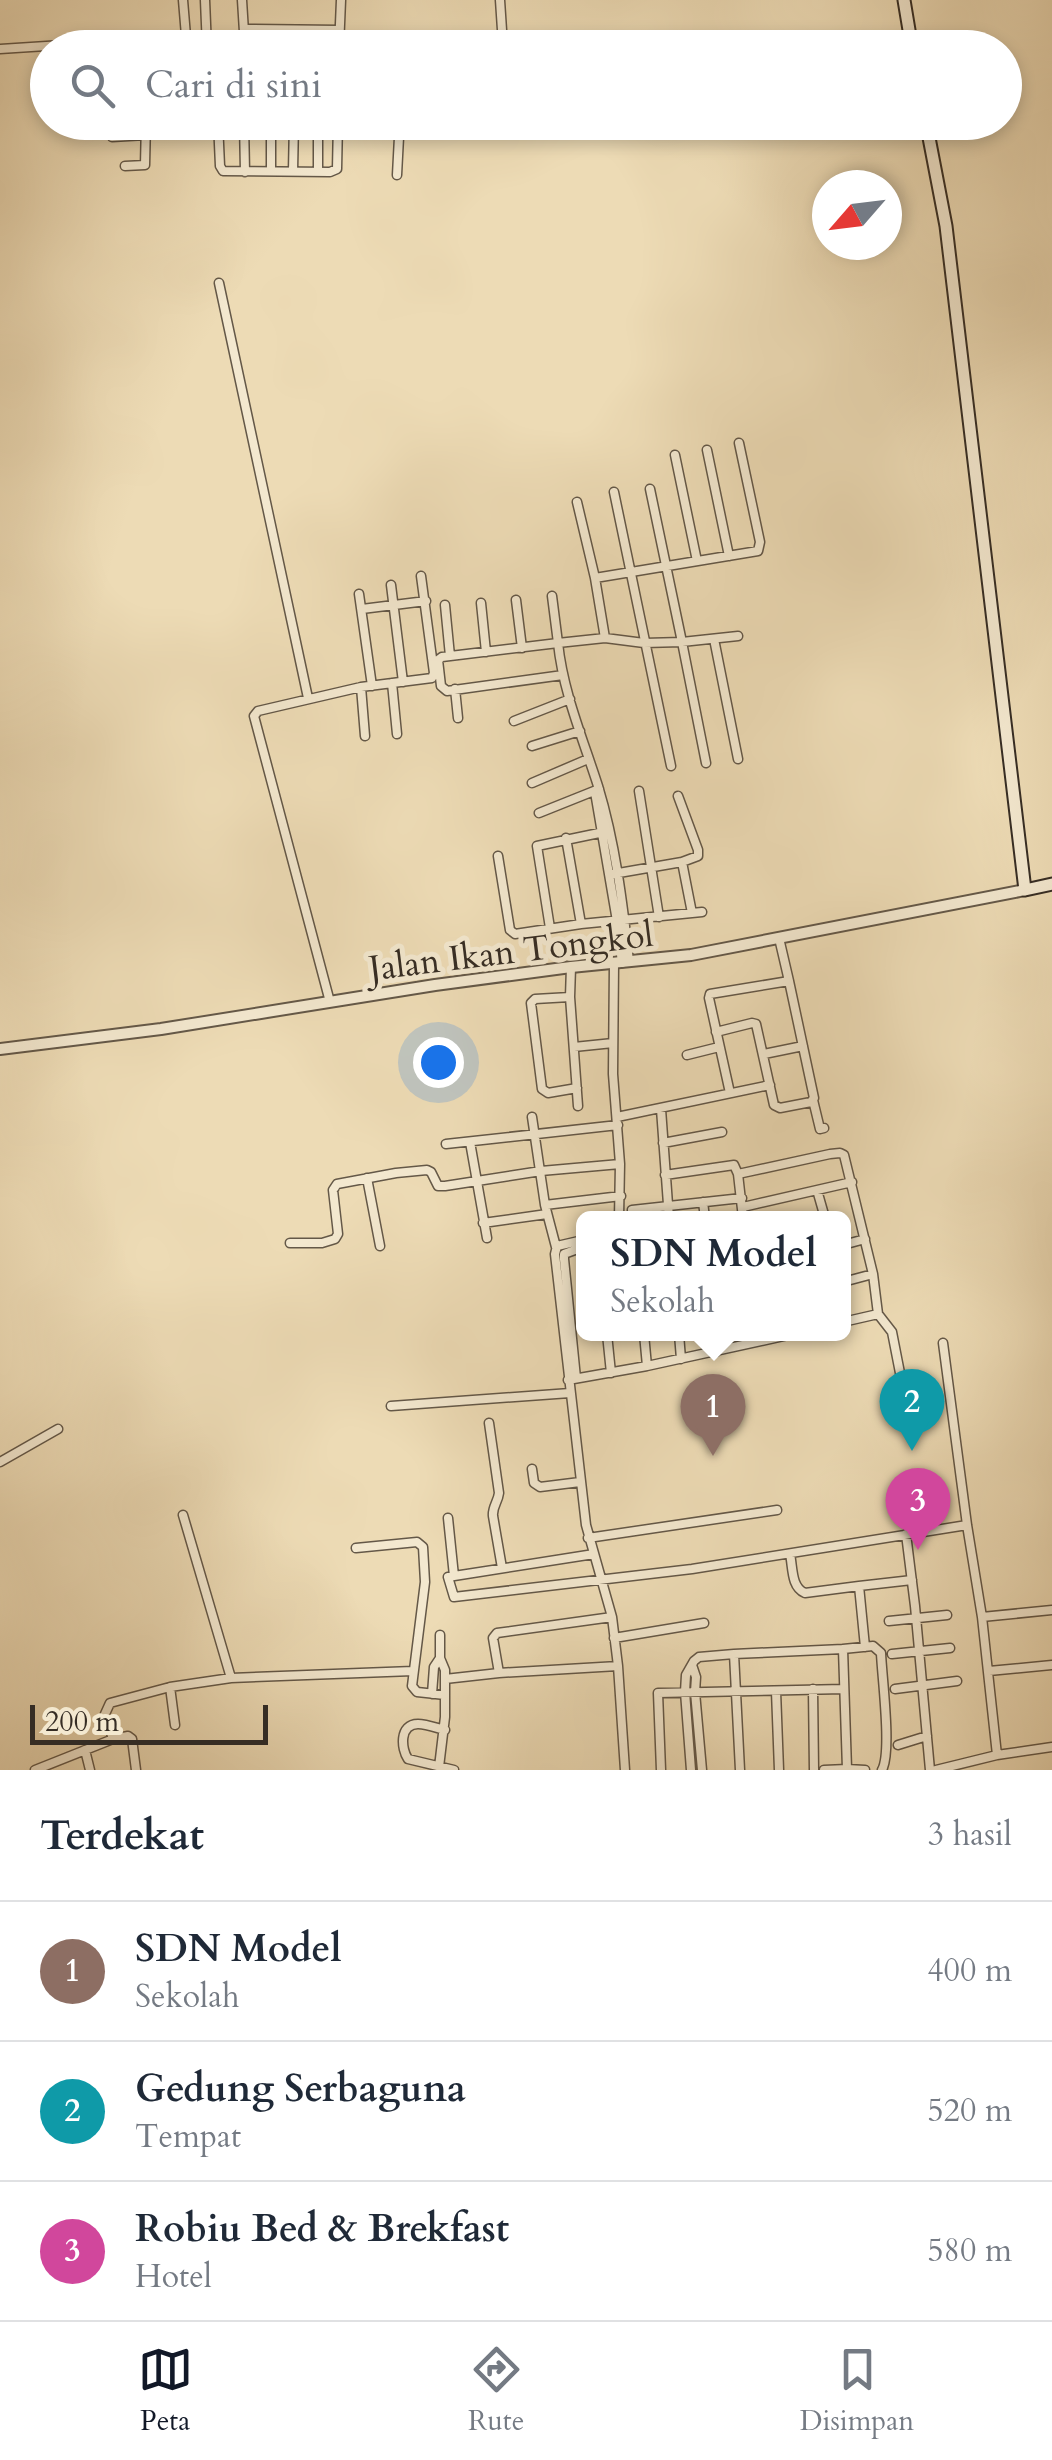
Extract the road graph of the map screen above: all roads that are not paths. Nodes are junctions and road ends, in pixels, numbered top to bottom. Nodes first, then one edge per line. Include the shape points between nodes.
1 (183, 0) edge
2 (205, 0) edge
3 (242, 0) edge
4 (341, 0) edge
5 (500, 0) edge
6 (904, 0) edge
7 (245, 29) joint
8 (185, 30) edge
9 (206, 30) edge
10 (339, 30) joint
11 (502, 30) dead end
12 (909, 30) edge
13 (30, 47) edge
14 (0, 49) edge
15 (146, 140) edge
16 (219, 140) edge
17 (244, 140) edge
18 (271, 140) edge
19 (294, 140) edge
20 (318, 140) edge
21 (338, 140) edge
22 (398, 140) edge
23 (929, 140) edge
24 (125, 166) dead end
25 (272, 170) junction
26 (293, 171) junction
27 (245, 172) junction
28 (318, 172) junction
29 (397, 176) dead end
30 (218, 283) dead end
31 (739, 442) dead end
32 (707, 450) dead end
33 (675, 455) dead end
34 (650, 490) dead end
35 (614, 492) dead end
36 (577, 502) dead end
37 (728, 556) junction
38 (696, 561) junction
39 (665, 566) junction
40 (630, 571) junction
41 (422, 576) dead end
42 (595, 578) junction
43 (391, 584) dead end
44 (359, 594) dead end
45 (552, 596) dead end
46 (516, 600) dead end
47 (426, 601) junction
48 (481, 603) dead end
49 (393, 604) junction
50 (445, 605) dead end
51 (362, 609) junction
52 (738, 636) dead end
53 (606, 638) junction
54 (714, 639) junction
55 (682, 642) junction
56 (644, 643) junction
57 (558, 644) junction
58 (522, 648) junction
59 (486, 652) junction
60 (450, 656) junction
61 (564, 675) junction
62 (403, 682) junction
63 (392, 683) junction
64 (372, 686) junction
65 (361, 687) junction
66 (455, 689) junction
67 (308, 698) junction
68 (570, 699) junction
69 (458, 718) dead end
70 (514, 721) dead end
71 (580, 730) junction
72 (397, 734) dead end
73 (365, 736) dead end
74 (532, 746) dead end
75 (588, 759) junction
76 (738, 760) dead end
77 (706, 763) dead end
78 (671, 766) dead end
79 (532, 783) dead end
80 (597, 787) junction
81 (638, 790) dead end
82 (678, 796) dead end
83 (538, 813) dead end
84 (605, 832) junction
85 (566, 838) junction
86 (498, 856) dead end
87 (682, 862) junction
88 (651, 866) junction
89 (612, 874) junction
90 (1052, 884) edge
91 (1026, 890) junction
92 (659, 917) junction
93 (621, 921) junction
94 (581, 924) junction
95 (550, 928) junction
96 (778, 938) junction
97 (622, 963) junction
98 (571, 967) junction
99 (789, 980) junction
100 (570, 998) junction
101 (330, 1002) junction
102 (716, 1032) junction
103 (613, 1044) junction
104 (719, 1046) junction
105 (803, 1046) junction
106 (574, 1047) junction
107 (0, 1049) edge
108 (764, 1054) junction
109 (688, 1055) dead end
110 (770, 1084) junction
111 (576, 1088) junction
112 (730, 1094) junction
113 (813, 1100) junction
114 (578, 1106) dead end
115 (661, 1110) junction
116 (532, 1117) dead end
117 (617, 1121) junction
118 (824, 1128) dead end
119 (722, 1132) dead end
120 (535, 1135) junction
121 (470, 1142) junction
122 (662, 1143) junction
123 (446, 1144) dead end
124 (620, 1164) junction
125 (541, 1171) junction
126 (738, 1174) junction
127 (665, 1175) junction
128 (368, 1178) junction
129 (476, 1180) junction
130 (852, 1182) junction
131 (817, 1190) junction
132 (621, 1196) junction
133 (704, 1202) junction
134 (742, 1202) junction
135 (668, 1206) junction
136 (546, 1210) junction
137 (620, 1211) edge
138 (632, 1211) edge
139 (668, 1211) edge
140 (705, 1211) edge
141 (743, 1211) edge
142 (823, 1211) edge
143 (483, 1223) junction
144 (487, 1238) dead end
145 (865, 1238) junction
146 (851, 1242) edge
147 (290, 1244) dead end
148 (576, 1245) edge
149 (380, 1246) dead end
150 (556, 1247) junction
151 (576, 1248) edge
152 (873, 1274) junction
153 (851, 1280) edge
154 (878, 1314) junction
155 (851, 1320) edge
156 (608, 1341) edge
157 (645, 1341) edge
158 (680, 1341) edge
159 (715, 1341) edge
160 (745, 1341) edge
161 (943, 1343) dead end
162 (716, 1352) junction
163 (681, 1359) junction
164 (647, 1366) junction
165 (900, 1373) dead end
166 (611, 1374) junction
167 (572, 1379) junction
168 (570, 1393) junction
169 (391, 1406) dead end
170 (489, 1423) dead end
171 (58, 1429) dead end
172 (0, 1462) edge
173 (532, 1469) dead end
174 (580, 1482) junction
175 (777, 1510) dead end
176 (182, 1514) dead end
177 (448, 1518) dead end
178 (967, 1525) junction
179 (906, 1534) junction
180 (588, 1538) junction
181 (356, 1548) dead end
182 (594, 1554) junction
183 (790, 1554) junction
184 (502, 1568) junction
185 (451, 1576) junction
186 (912, 1580) junction
187 (604, 1581) junction
188 (425, 1582) junction
189 (859, 1586) junction
190 (1052, 1610) edge
191 (947, 1615) dead end
192 (982, 1616) junction
193 (612, 1617) junction
194 (916, 1618) junction
195 (888, 1621) dead end
196 (704, 1624) dead end
197 (440, 1635) dead end
198 (614, 1638) junction
199 (865, 1647) junction
200 (950, 1648) dead end
201 (843, 1649) junction
202 (919, 1650) junction
203 (734, 1654) junction
204 (892, 1654) dead end
205 (440, 1658) junction
206 (1052, 1665) edge
207 (618, 1666) junction
208 (413, 1671) junction
209 (989, 1671) junction
210 (499, 1672) junction
211 (231, 1678) junction
212 (445, 1679) junction
213 (957, 1681) dead end
214 (922, 1685) junction
215 (170, 1687) junction
216 (814, 1689) junction
217 (844, 1689) junction
218 (894, 1689) dead end
219 (776, 1691) junction
220 (690, 1692) junction
221 (734, 1692) junction
222 (432, 1694) junction
223 (445, 1696) junction
224 (175, 1725) dead end
225 (445, 1730) junction
226 (927, 1736) junction
227 (113, 1739) junction
228 (898, 1744) dead end
229 (1052, 1746) edge
230 (86, 1750) junction
231 (997, 1755) junction
232 (62, 1759) junction
233 (440, 1767) junction
234 (847, 1769) edge
235 (35, 1770) edge
236 (64, 1770) edge
237 (90, 1770) edge
238 (136, 1770) edge
239 (454, 1770) edge
240 (625, 1770) edge
241 (660, 1770) edge
242 (691, 1770) edge
243 (702, 1770) edge
244 (740, 1770) edge
245 (778, 1770) edge
246 (814, 1770) edge
247 (824, 1770) edge
248 (865, 1770) edge
249 (882, 1770) edge
250 (933, 1770) edge

1 - 8 street
2 - 9 street
3 - 7 street
4 - 10 street
5 - 11 street
6 - 12 main road
7 - 10 street
13 - 14 street
15 - 24 street via 145,165
16 - 27 street via 221,169
17 - 27 street
18 - 25 street
19 - 26 street
20 - 28 street
21 - 28 street via 338,169
22 - 29 street
23 - 91 main road via 948,246
25 - 26 street
25 - 27 street
26 - 28 street
30 - 67 street
31 - 37 street via 760,546
32 - 37 street
33 - 38 street
34 - 39 street
35 - 40 street
36 - 42 street
37 - 38 street
38 - 39 street
39 - 40 street
39 - 55 street
40 - 42 street
40 - 56 street
41 - 47 street
42 - 53 street
43 - 49 street
44 - 51 street
45 - 57 street
46 - 58 street
47 - 49 street
47 - 62 street via 433,676
48 - 59 street
49 - 51 street
49 - 62 street
50 - 60 street
51 - 64 street
52 - 54 street
53 - 56 street
53 - 57 street
54 - 55 street
54 - 76 street
55 - 56 street
55 - 77 street
56 - 78 street
57 - 58 street
57 - 61 street
58 - 59 street
59 - 60 street
60 - 66 street via 438,660 439,678 443,689
61 - 66 street
61 - 68 street
62 - 63 street
63 - 64 street
63 - 72 street
64 - 65 street
65 - 67 street
65 - 73 street
66 - 69 street
67 - 101 street via 254,716
68 - 70 street
68 - 71 street
71 - 74 street
71 - 75 street
75 - 79 street
75 - 80 street
80 - 83 street
80 - 84 street
81 - 88 street
82 - 87 street via 698,854
84 - 85 street
84 - 89 street
85 - 94 street
85 - 95 street via 536,848
86 - 95 street via 512,933
87 - 88 street
87 - 92 street via 697,912
88 - 89 street
88 - 92 street
89 - 93 street
90 - 91 main road
91 - 96 street, Jalan Ikan Tongkol
92 - 93 street
93 - 94 street
93 - 97 street
94 - 95 street
96 - 97 street, Jalan Ikan Tongkol
96 - 99 street
97 - 98 street, Jalan Ikan Tongkol
97 - 103 street
98 - 100 street
98 - 101 street, Jalan Ikan Tongkol
99 - 102 street via 712,993
99 - 105 street
100 - 106 street
100 - 111 street via 532,1003 542,1089
101 - 107 street, Jalan Ikan Tongkol
102 - 104 street
102 - 108 street via 755,1023
103 - 106 street
103 - 117 street
104 - 109 street
104 - 112 street
105 - 108 street
105 - 113 street
106 - 111 street
108 - 110 street
110 - 112 street
110 - 113 street via 776,1108
111 - 114 street
112 - 115 street
113 - 118 street
115 - 117 street
115 - 122 street
116 - 120 street
117 - 120 street
117 - 124 street
119 - 122 street
120 - 121 street
120 - 125 street
121 - 123 street
121 - 129 street
122 - 127 street
124 - 125 street
124 - 132 street
125 - 129 street
125 - 136 street
126 - 127 street via 731,1164
126 - 130 street via 840,1153
126 - 134 street
127 - 135 street
128 - 129 street via 427,1170 438,1186
128 - 147 street via 334,1187 335,1239
128 - 149 street
129 - 143 street
130 - 131 street
130 - 145 street
131 - 134 street
131 - 142 street
132 - 136 street
132 - 137 street
133 - 134 street
133 - 135 street
133 - 140 street
134 - 141 street
135 - 138 street
135 - 139 street
136 - 143 street
136 - 150 street
143 - 144 street
145 - 146 street
145 - 152 street
148 - 150 street
150 - 167 street
151 - 167 street via 564,1254
152 - 153 street
152 - 154 street
154 - 155 street
154 - 165 street via 892,1332
156 - 166 street
157 - 164 street
158 - 163 street
159 - 162 street
160 - 162 street
161 - 178 street
162 - 163 street
163 - 164 street
164 - 166 street
166 - 167 street
167 - 168 street
168 - 169 street
168 - 174 street
170 - 184 street via 499,1493 492,1516
171 - 172 street
173 - 174 street via 540,1487
174 - 180 street
175 - 180 street
176 - 211 street
177 - 185 street
178 - 179 street
178 - 192 street
179 - 183 street
179 - 186 street
180 - 182 street
181 - 188 street via 418,1542
182 - 184 street
182 - 187 street
183 - 187 street
183 - 189 street via 801,1592
184 - 185 street
185 - 187 street via 454,1597
185 - 188 street
186 - 189 street
186 - 194 street
187 - 193 street
188 - 208 street
189 - 199 street
190 - 192 street
191 - 194 street
192 - 209 street
193 - 198 street
193 - 210 street via 497,1633
194 - 195 street
194 - 202 street
196 - 198 street
197 - 205 street
198 - 207 street
199 - 201 street
199 - 249 street via 881,1653
200 - 202 street
201 - 203 street
201 - 217 street
202 - 204 street
202 - 214 street
203 - 220 street via 694,1660
203 - 221 street
205 - 212 street
205 - 222 street
206 - 209 street
207 - 210 street
207 - 240 street
208 - 211 street
208 - 222 street via 414,1690
209 - 231 street
210 - 212 street
211 - 215 street
212 - 223 street
213 - 214 street
214 - 218 street
214 - 226 street
215 - 224 street
215 - 227 street via 110,1703 105,1714
216 - 217 street
216 - 219 street
216 - 246 street
217 - 234 street
219 - 221 street
219 - 245 street
220 - 221 street
220 - 241 street via 657,1696
220 - 242 street
220 - 243 street
221 - 244 street
222 - 223 street
223 - 225 street
225 - 233 street
225 - 233 street via 410,1725 402,1748 408,1759
226 - 228 street
226 - 250 street
227 - 230 street
227 - 238 street via 132,1738
229 - 231 street
230 - 232 street
230 - 237 street
231 - 250 street
232 - 235 street
232 - 236 street
233 - 239 street
234 - 247 street
234 - 248 street

